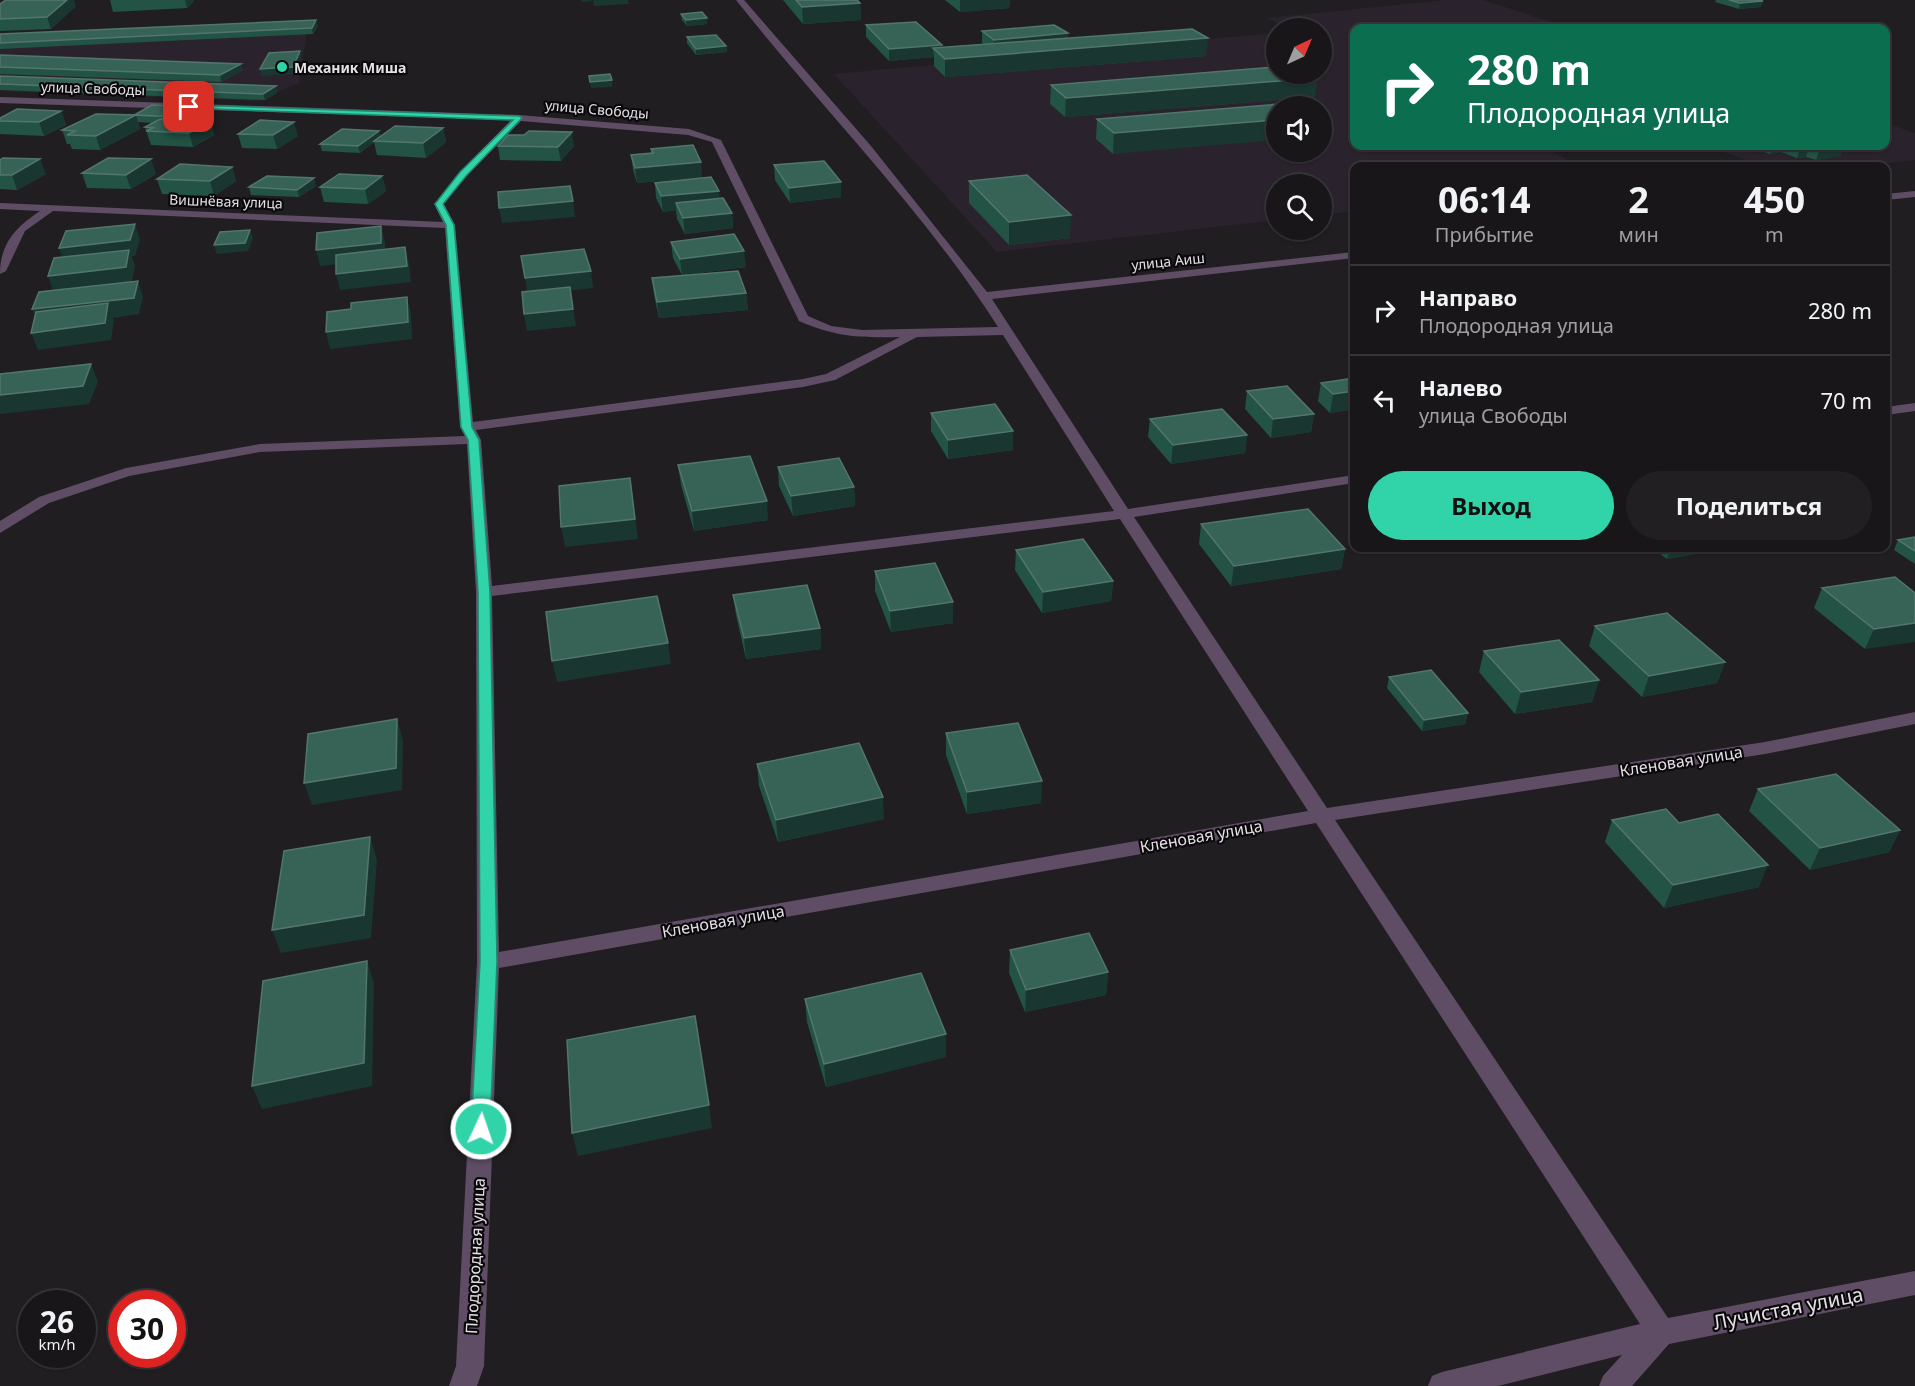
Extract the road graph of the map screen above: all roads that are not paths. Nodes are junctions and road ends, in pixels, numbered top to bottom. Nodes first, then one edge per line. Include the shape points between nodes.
1 (741, 0) edge
2 (0, 100) edge
3 (519, 118) junction
4 (1915, 194) edge
5 (1890, 197) edge
6 (0, 206) edge
7 (50, 209) junction
8 (450, 225) junction
9 (1350, 255) edge
10 (0, 271) edge
11 (984, 296) junction
12 (1005, 332) junction
13 (914, 334) junction
14 (1915, 407) edge
15 (1890, 410) edge
16 (470, 434) junction
17 (1350, 480) edge
18 (1124, 514) junction
19 (0, 528) edge
20 (484, 592) junction
21 (1915, 718) edge
22 (1322, 815) junction
23 (488, 962) junction
24 (1915, 1283) edge
25 (1661, 1332) junction
26 (463, 1386) edge
27 (1442, 1386) edge
28 (1613, 1386) edge

1 - 11 street via 868,147
2 - 3 street, улица Свободы
3 - 8 street, Плодородная улица via 439,204
3 - 13 street, улица Свободы via 689,132 716,140 803,318 828,329 862,334
4 - 5 street
6 - 7 street, Вишнёвая улица
7 - 8 street, Вишнёвая улица
7 - 10 street via 21,229
8 - 16 street, Плодородная улица
9 - 11 street, улица Аиш
11 - 12 street
12 - 13 street, улица Свободы
12 - 18 street
13 - 16 street via 830,377
14 - 15 street
16 - 19 street via 260,448 126,472 44,500
16 - 20 street, Плодородная улица
17 - 18 street
18 - 20 street
18 - 22 street
20 - 23 street, Плодородная улица
21 - 22 street, Кленовая улица via 1765,748
22 - 23 street, Кленовая улица
22 - 25 street
23 - 26 street, Плодородная улица via 470,1366
24 - 25 street, Лучистая улица
25 - 27 street, Лучистая улица
25 - 28 street

